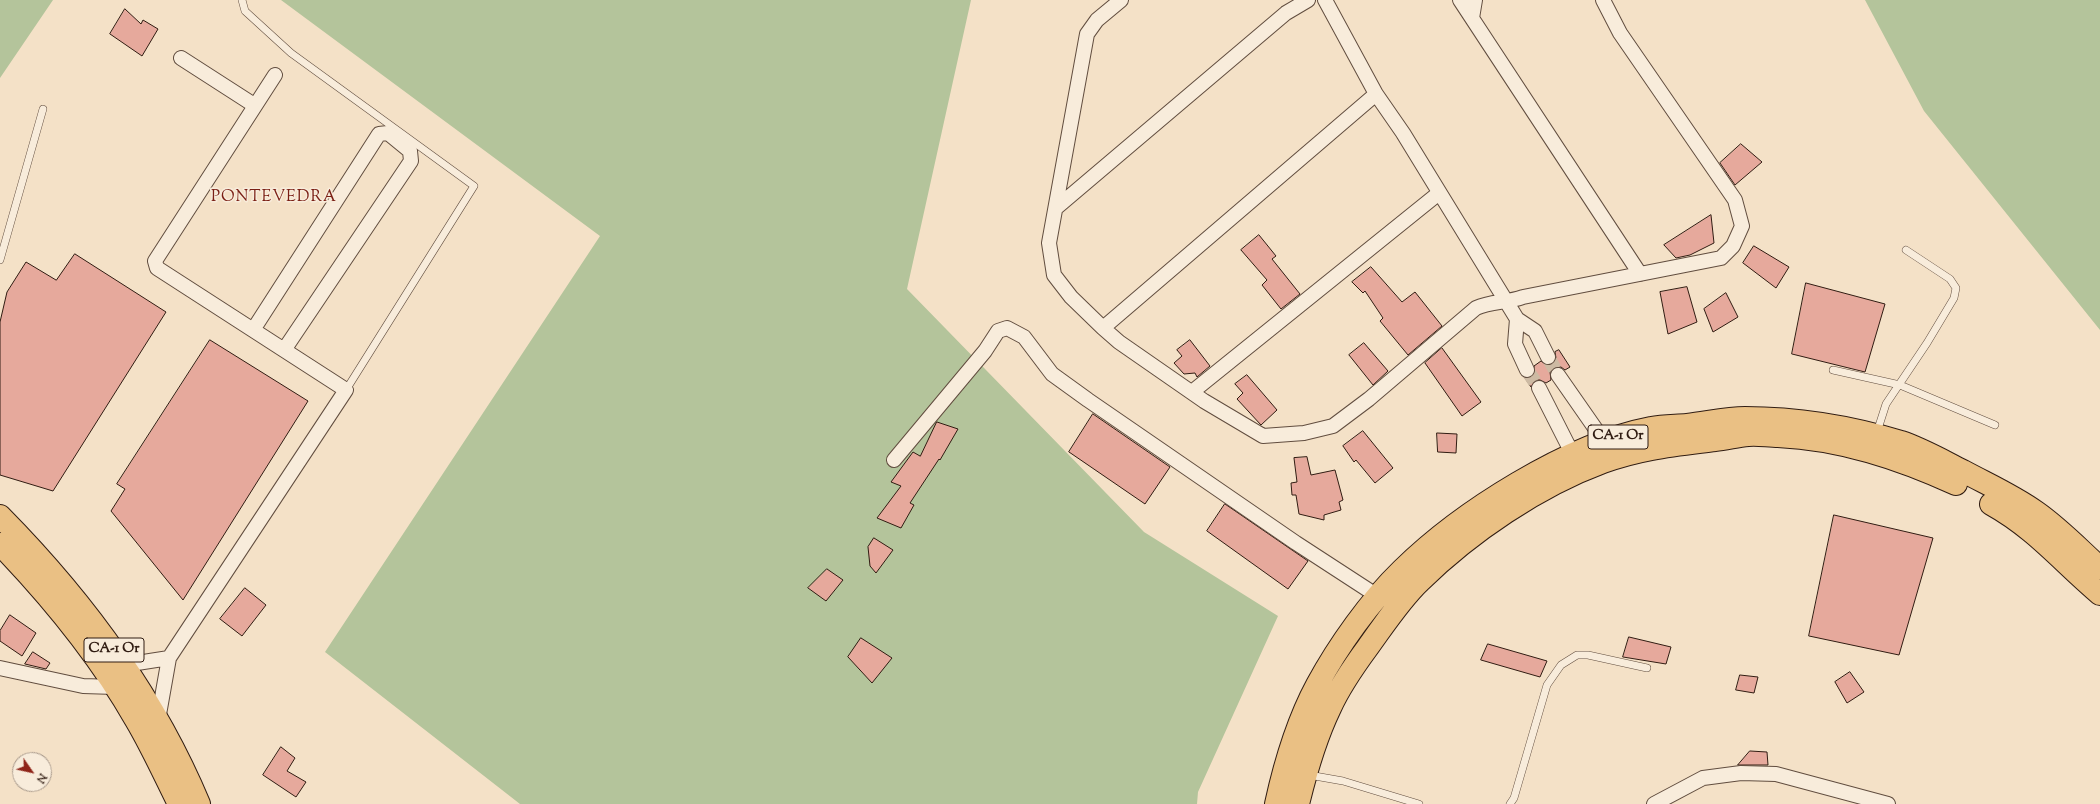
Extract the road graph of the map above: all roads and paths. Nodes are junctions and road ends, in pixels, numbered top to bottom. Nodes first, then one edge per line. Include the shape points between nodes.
1 (242, 0) edge
2 (1121, 0) edge
3 (1308, 0) edge
4 (1326, 0) edge
5 (1460, 0) edge
6 (1475, 0) edge
7 (1603, 0) edge
8 (1472, 18) junction
9 (181, 58) dead end
10 (275, 75) dead end
11 (1376, 94) junction
12 (254, 105) junction
13 (43, 109) dead end
14 (1439, 193) junction
15 (1056, 208) junction
16 (1906, 250) dead end
17 (0, 260) edge
18 (1640, 274) junction
19 (1508, 302) junction
20 (1517, 319) junction
21 (1103, 328) junction
22 (253, 330) junction
23 (284, 350) junction
24 (1548, 357) tunnel mouth
25 (1528, 370) tunnel mouth
26 (1833, 370) dead end
27 (1558, 375) tunnel mouth
28 (1900, 385) junction
29 (1539, 388) tunnel mouth
30 (346, 390) junction
31 (1192, 392) junction
32 (1995, 425) dead end
33 (1876, 436) junction
34 (1604, 441) junction
35 (1573, 455) junction
36 (894, 460) dead end
37 (0, 516) edge
38 (0, 544) edge
39 (2100, 568) edge
40 (2100, 594) edge
41 (1379, 597) junction
42 (169, 658) junction
43 (121, 660) junction
44 (0, 668) edge
45 (1647, 668) dead end
46 (115, 687) junction
47 (158, 720) junction
48 (1305, 775) junction
49 (179, 804) edge
50 (199, 804) edge
51 (1276, 804) edge
52 (1298, 804) edge
53 (1419, 804) edge
54 (1510, 804) edge
55 (1654, 804) edge
56 (1888, 804) edge

1 - 30 lane via 245,11 291,53 474,186
2 - 15 street via 1097,20 1087,34
3 - 15 street via 1286,13
4 - 11 street
5 - 8 street
6 - 8 street
7 - 18 street via 1620,33 1735,200 1742,226 1733,246 1721,258
8 - 18 street
9 - 12 street
10 - 12 street
11 - 14 street
11 - 21 street
12 - 22 street via 155,261 156,268
13 - 17 lane
14 - 19 street
14 - 31 street
15 - 21 street via 1049,243 1054,275 1071,297
16 - 28 lane via 1950,279 1956,288 1954,298
18 - 19 street
19 - 20 street
19 - 31 street via 1489,302 1476,308 1369,399 1333,426 1304,433 1263,436
20 - 24 street via 1535,331
20 - 25 street via 1515,344
21 - 31 street via 1119,342
22 - 23 street
22 - 23 street via 379,134 388,133 410,151 411,160
23 - 30 street
26 - 28 lane
27 - 34 street
28 - 32 lane
28 - 33 lane via 1886,404
29 - 35 street
30 - 42 street
33 - 34 highway, CA-1 Or via 1822,424 1744,418 1653,427
33 - 39 highway, CA-1 Or via 1903,443 1928,454 2036,512
34 - 35 highway, CA-1 Or
35 - 41 highway, CA-1 Or via 1549,465 1474,511 1419,554
36 - 41 street via 985,351 998,331 1007,328 1024,337 1052,374 1296,543
37 - 43 highway, CA-1 Or via 74,597
38 - 46 highway, CA-1 Or via 66,618
40 - 48 highway, CA-1 Or via 2016,518 1962,487 1901,460 1865,449 1827,442 1749,435 1643,450 1603,462 1530,498 1473,536 1419,582 1392,614 1343,685 1320,730
41 - 51 highway, CA-1 Or via 1329,664 1316,687 1291,746
42 - 43 street via 137,663
42 - 47 street
43 - 47 highway, CA-1 Or
44 - 46 street via 83,686
45 - 54 lane via 1588,655 1577,655 1561,665 1547,684 1514,798
46 - 49 highway, CA-1 Or via 136,721
47 - 50 highway, CA-1 Or
48 - 52 highway, CA-1 Or
48 - 53 lane via 1343,781
55 - 56 street via 1703,778 1741,773 1776,774

